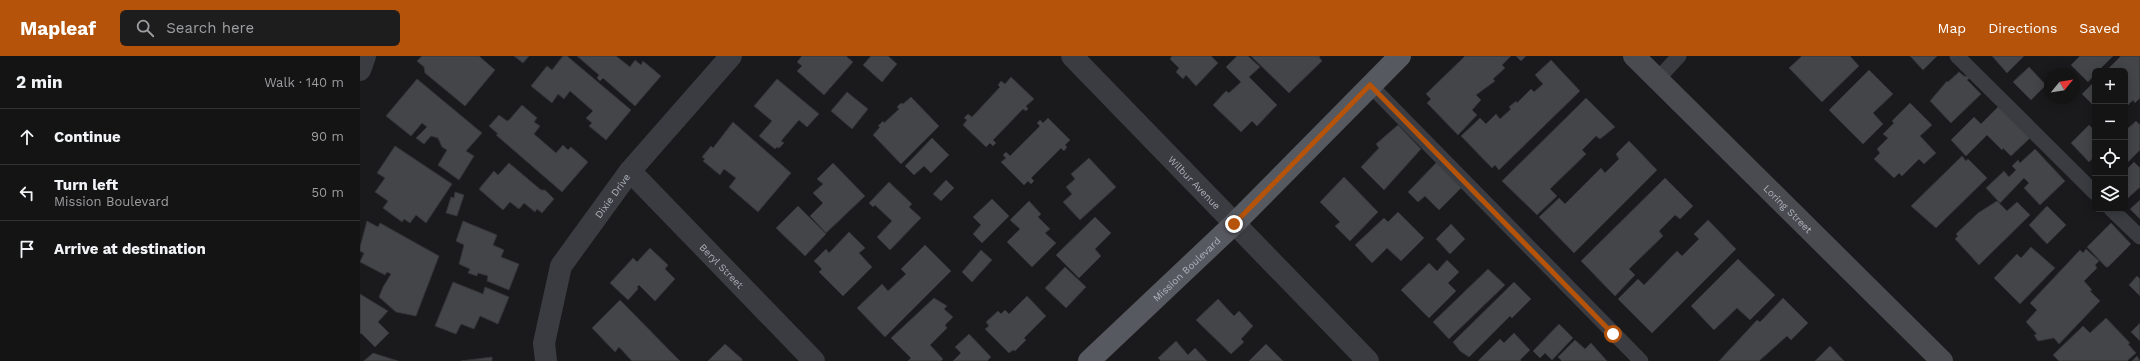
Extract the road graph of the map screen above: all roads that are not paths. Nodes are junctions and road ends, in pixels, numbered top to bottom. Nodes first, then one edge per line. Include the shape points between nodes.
1 (365, 56) edge
2 (731, 56) edge
3 (1072, 56) edge
4 (1400, 56) edge
5 (1634, 56) edge
6 (1679, 56) edge
7 (1957, 56) edge
8 (360, 70) edge
9 (1657, 80) junction
10 (1370, 85) junction
11 (630, 171) junction
12 (2092, 190) edge
13 (2114, 212) edge
14 (1234, 224) junction
15 (2140, 238) edge
16 (1091, 360) edge
17 (546, 361) edge
18 (814, 361) edge
19 (1368, 361) edge
20 (1641, 361) edge
21 (1942, 361) edge

1 - 8 street
2 - 11 street, Dixie Drive
3 - 14 street, Wilbur Avenue
4 - 10 main road, Mission Boulevard
5 - 9 street, Loring Street
6 - 9 lane
7 - 12 lane
9 - 21 street, Loring Street
10 - 14 main road, Mission Boulevard
10 - 20 lane
11 - 17 street, Dixie Drive via 561,266 544,343
11 - 18 street, Beryl Street
13 - 15 lane
14 - 16 main road, Mission Boulevard
14 - 19 street, Wilbur Avenue

